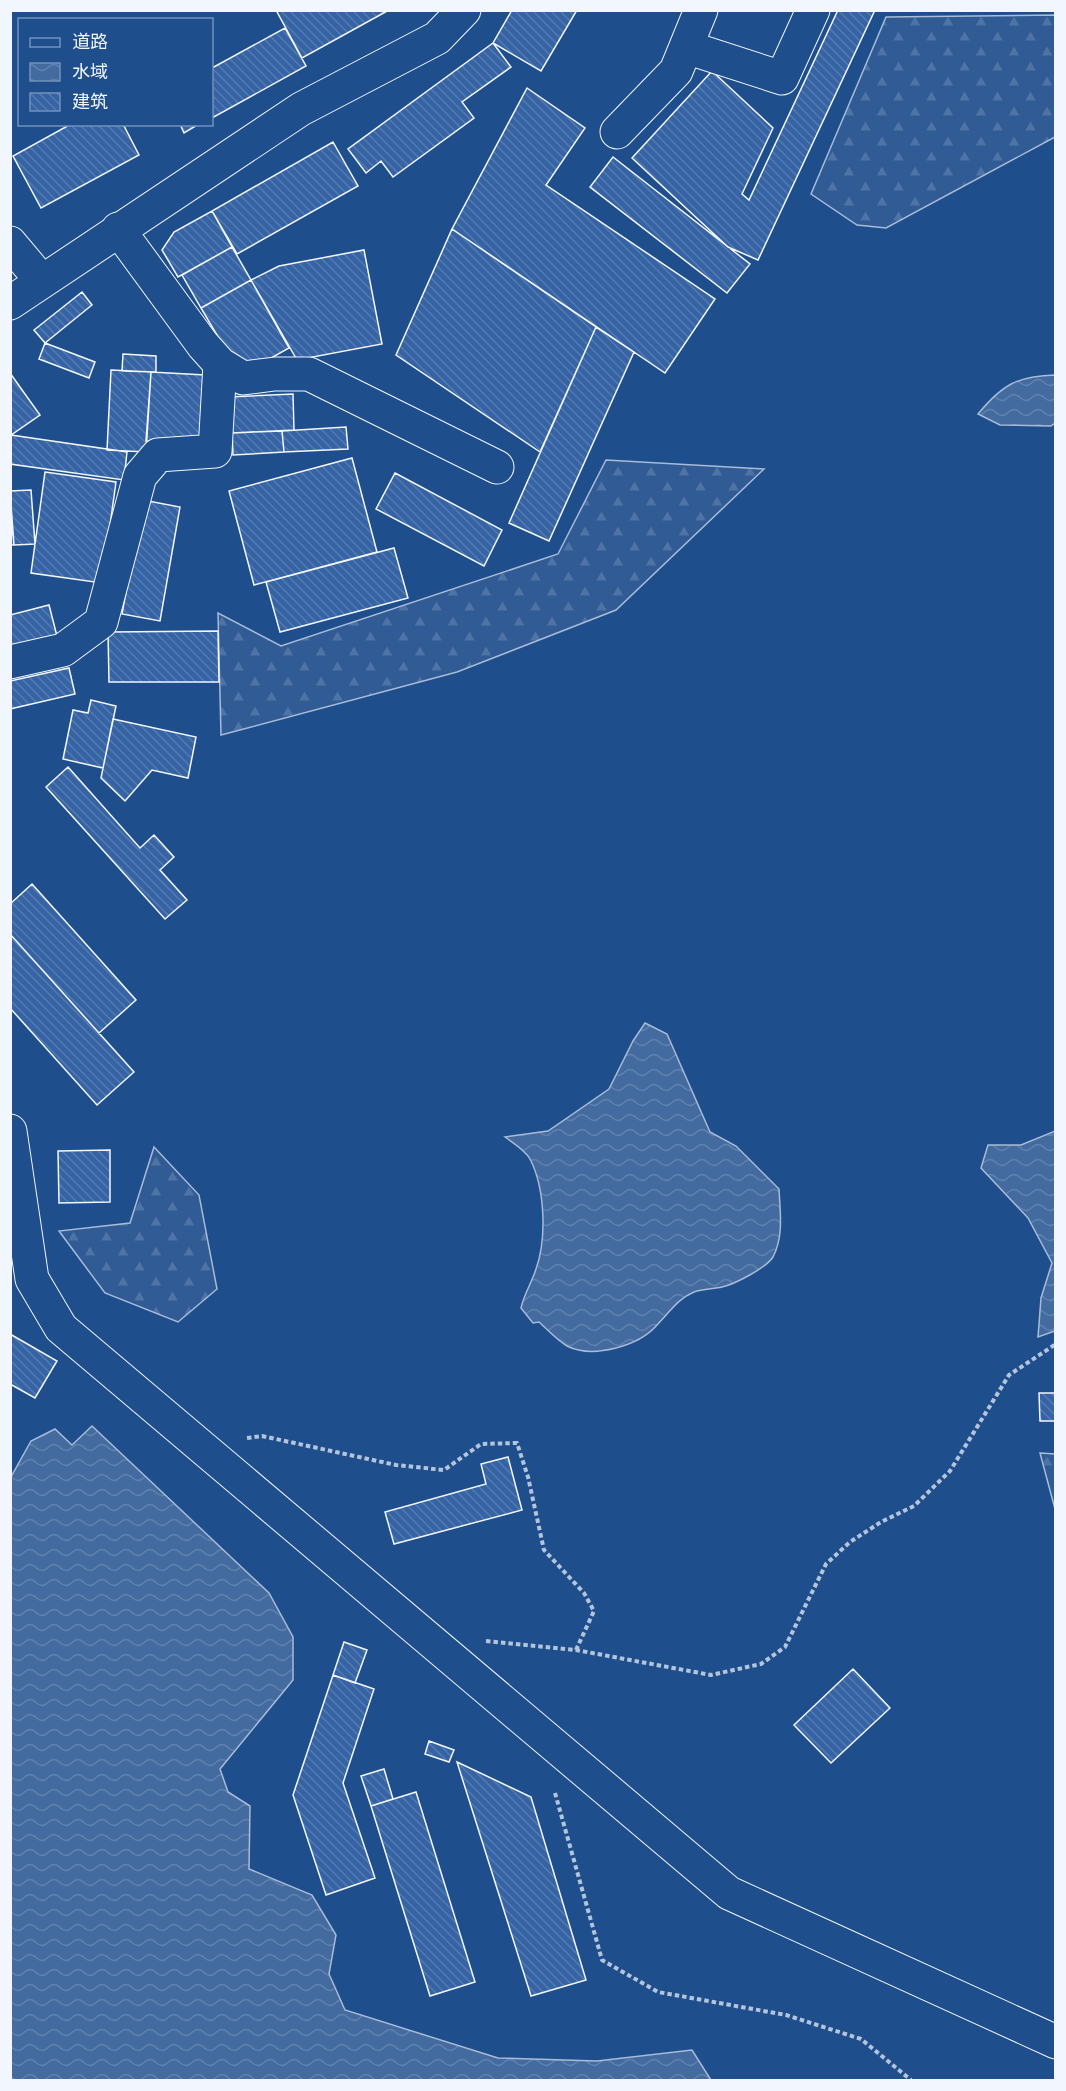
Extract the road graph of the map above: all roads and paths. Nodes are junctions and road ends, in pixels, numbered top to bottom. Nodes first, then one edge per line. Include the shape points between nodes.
1 (464, 10) edge
2 (701, 10) edge
3 (813, 10) edge
4 (686, 47) junction
5 (617, 132) dead end
6 (118, 229) junction
7 (10, 243) edge
8 (41, 280) junction
9 (10, 303) edge
10 (220, 364) junction
11 (497, 467) dead end
12 (10, 662) edge
13 (10, 1131) edge
14 (19, 1255) edge
15 (1056, 1344) edge
16 (199, 1445) junction
17 (482, 1640) dead end
18 (576, 1650) junction
19 (554, 1789) dead end
20 (1056, 2042) edge
21 (911, 2080) edge

1 - 6 main road via 436,38 301,109
2 - 4 main road
3 - 4 main road via 782,78
4 - 5 main road via 676,72
6 - 8 main road
6 - 10 main road
7 - 8 main road
8 - 9 main road
10 - 11 main road via 243,378 309,374
10 - 12 main road via 215,451 158,455 140,476 101,622 63,650
13 - 14 main road
14 - 16 main road via 61,1328
15 - 18 path via 1009,1375 950,1471 914,1506 850,1542 826,1564 785,1647 761,1664 711,1675
16 - 18 path via 262,1436 396,1465 444,1470 481,1444 517,1443 544,1550 584,1593 594,1611
16 - 20 main road via 729,1893
17 - 18 path
19 - 21 path via 602,1960 658,1992 786,2015 861,2039

